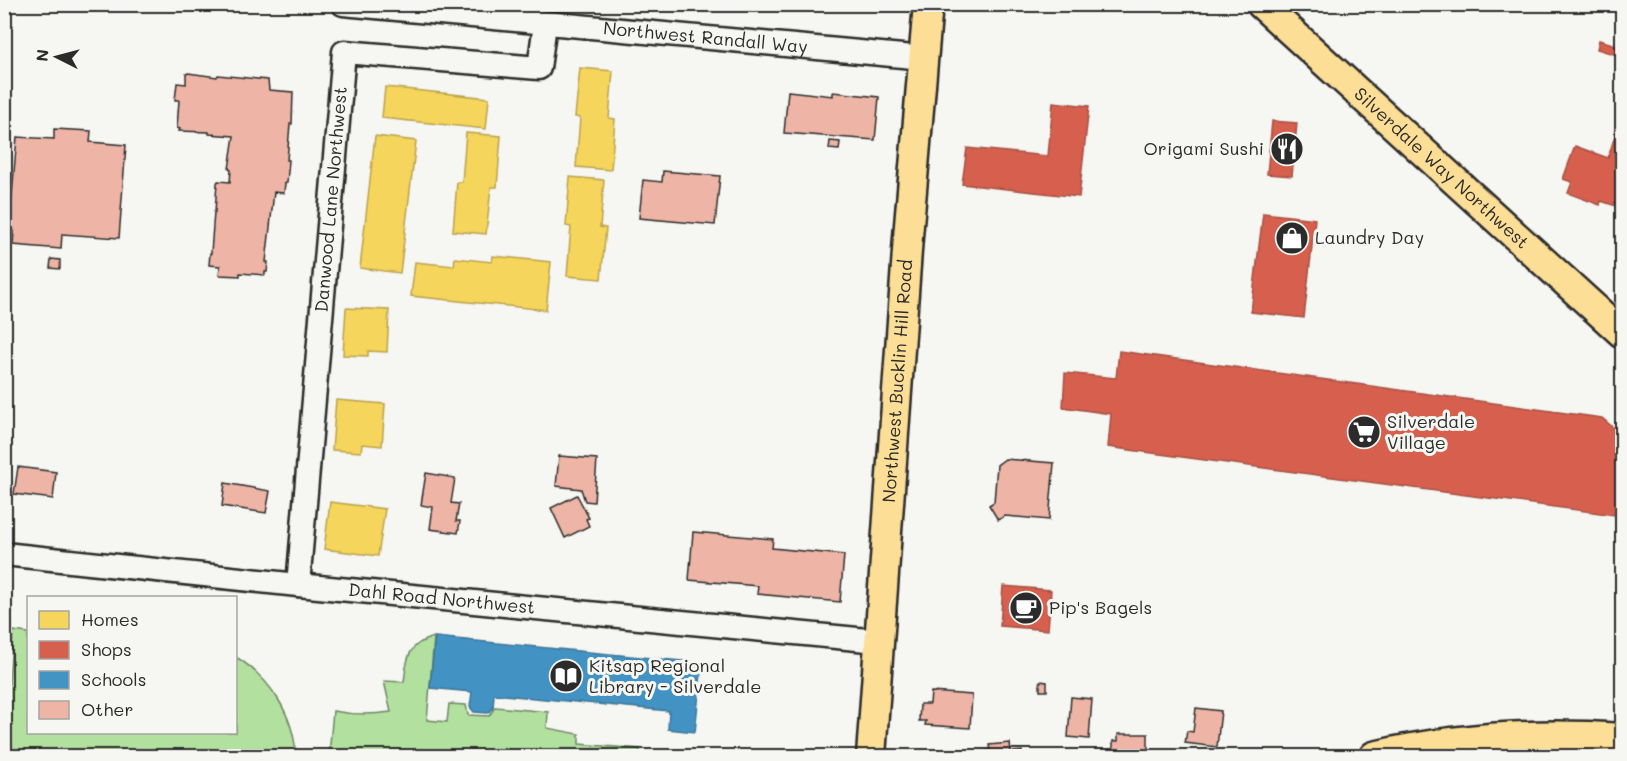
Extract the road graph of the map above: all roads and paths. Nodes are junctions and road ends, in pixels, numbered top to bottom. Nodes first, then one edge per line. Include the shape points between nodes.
1 (343, 4) edge
2 (928, 4) edge
3 (1261, 4) edge
4 (545, 24) junction
5 (924, 58) junction
6 (1623, 333) edge
7 (4, 554) edge
8 (297, 585) junction
9 (878, 641) junction
10 (1623, 738) edge
11 (871, 756) edge
12 (1374, 756) edge

1 - 4 street, Northwest Randall Way
2 - 5 main road, Northwest Bucklin Hill Road
3 - 6 main road, Silverdale Way Northwest
4 - 5 street, Northwest Randall Way
4 - 8 street, Danwood Lane Northwest via 539,68 344,52
5 - 9 main road, Northwest Bucklin Hill Road
7 - 8 street, Dahl Road Northwest
8 - 9 street, Dahl Road Northwest
9 - 11 main road, Northwest Bucklin Hill Road
10 - 12 main road via 1564,735 1460,740

